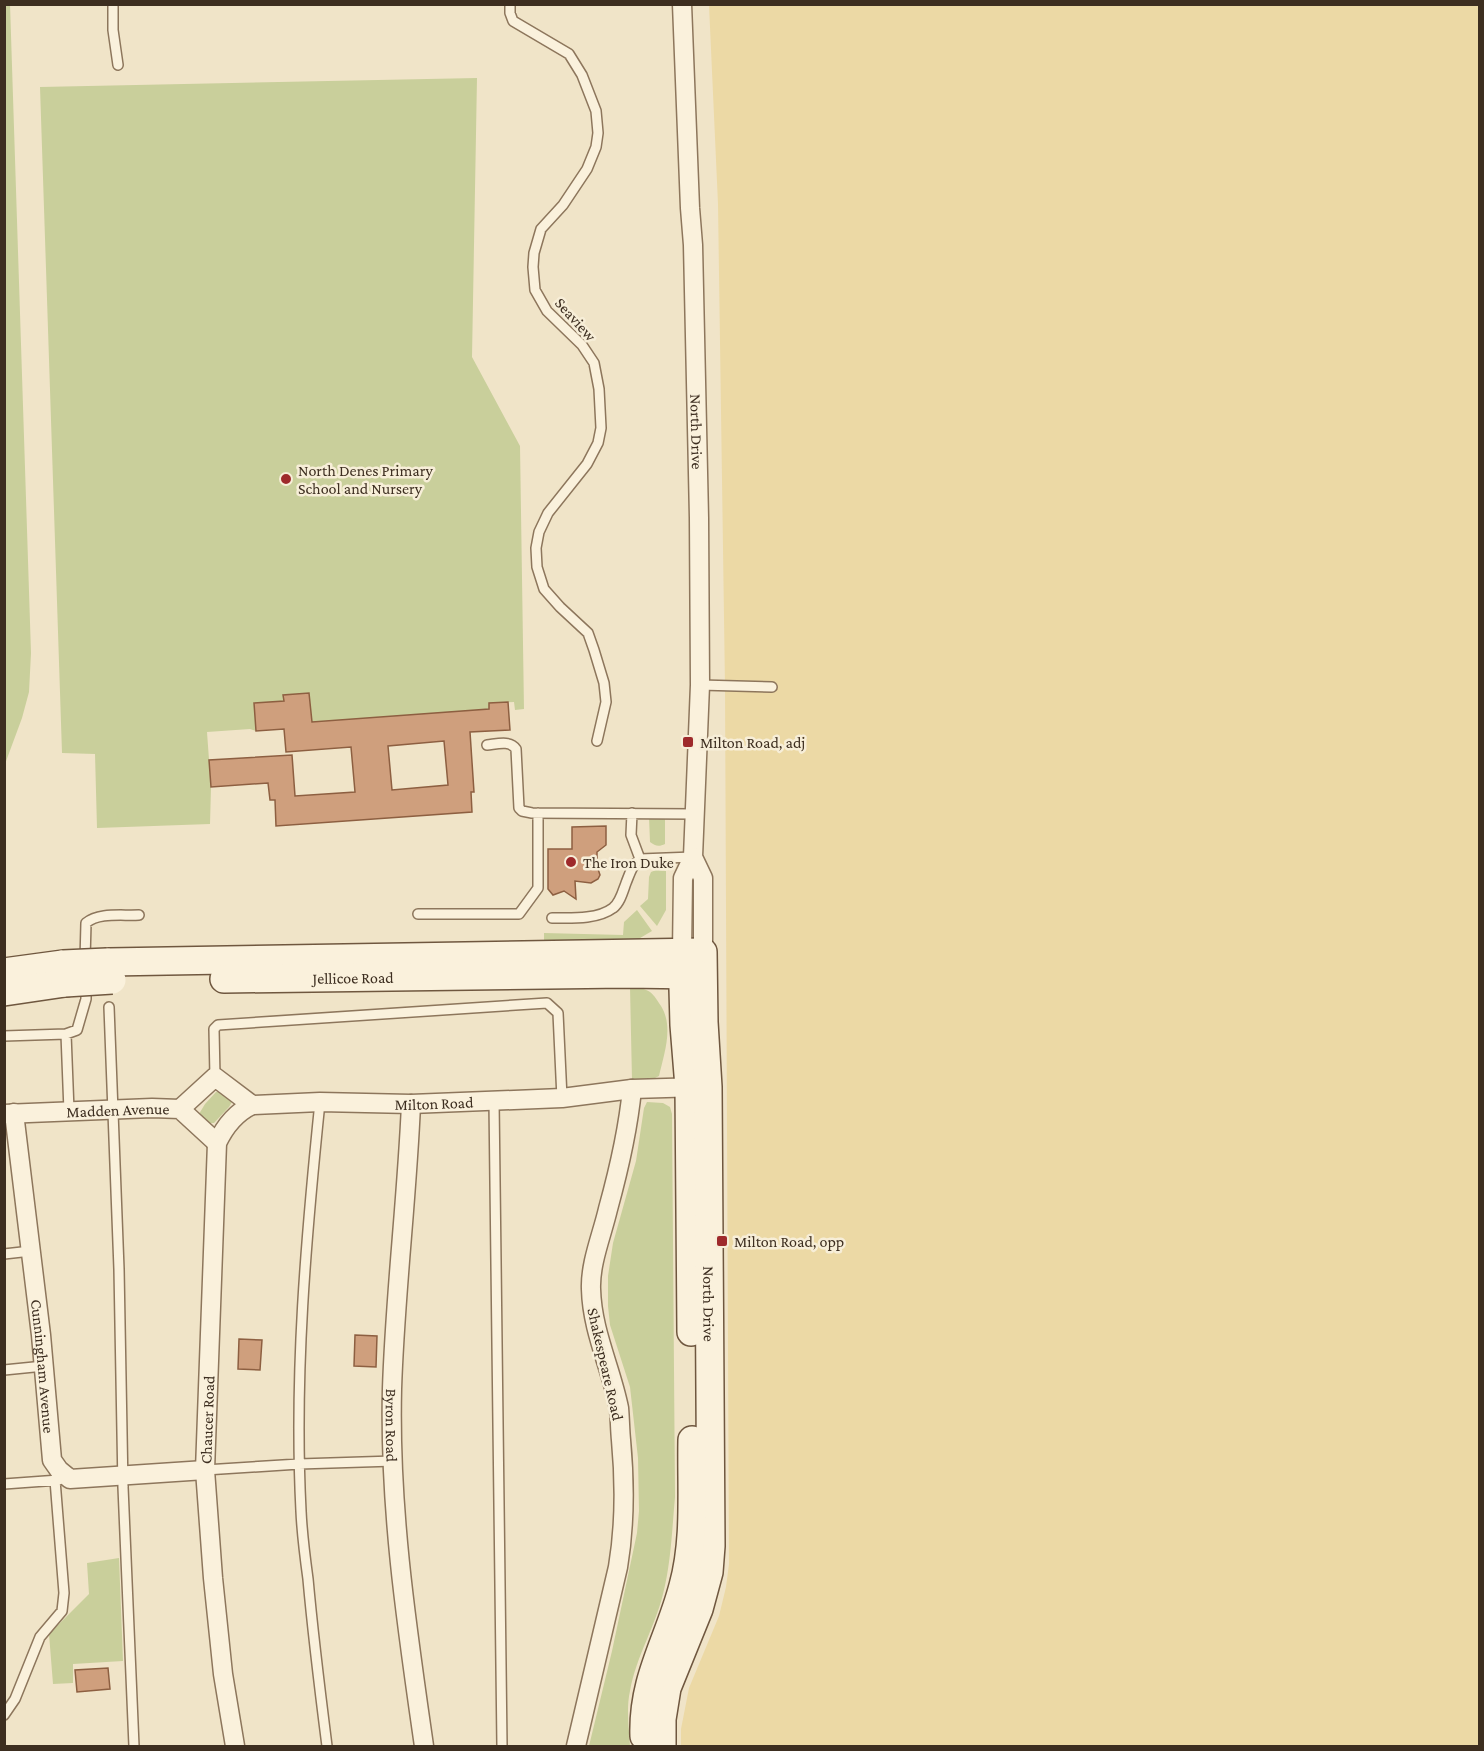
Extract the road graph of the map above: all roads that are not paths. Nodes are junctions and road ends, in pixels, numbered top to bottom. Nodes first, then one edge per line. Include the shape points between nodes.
1 (113, 4) edge
2 (510, 4) edge
3 (682, 4) edge
4 (118, 65) dead end
5 (700, 685) junction
6 (772, 687) dead end
7 (597, 741) dead end
8 (487, 745) dead end
9 (538, 813) junction
10 (632, 813) junction
11 (694, 814) junction
12 (693, 857) junction
13 (640, 859) junction
14 (418, 914) dead end
15 (139, 915) dead end
16 (552, 918) dead end
17 (693, 963) junction
18 (4, 972) edge
19 (64, 974) junction
20 (110, 983) junction
21 (4, 992) edge
22 (66, 1034) junction
23 (4, 1036) edge
24 (215, 1077) junction
25 (699, 1087) junction
26 (632, 1089) junction
27 (562, 1098) junction
28 (494, 1101) junction
29 (320, 1102) junction
30 (411, 1104) junction
31 (252, 1105) junction
32 (112, 1109) junction
33 (180, 1109) junction
34 (69, 1111) junction
35 (9, 1114) edge
36 (217, 1143) junction
37 (31, 1251) junction
38 (4, 1254) edge
39 (44, 1366) junction
40 (4, 1370) edge
41 (394, 1461) junction
42 (299, 1464) junction
43 (205, 1470) junction
44 (123, 1475) junction
45 (63, 1479) junction
46 (4, 1485) edge
47 (4, 1715) edge
48 (134, 1746) edge
49 (235, 1746) edge
50 (327, 1746) edge
51 (424, 1746) edge
52 (502, 1746) edge
53 (576, 1746) edge
54 (645, 1746) edge
55 (662, 1746) edge

1 - 4 lane via 112,30
2 - 7 lane, Seaview via 513,21 569,54 596,111 596,147 587,169 541,229 533,267 535,290 547,311 582,345 594,363 599,389 598,443 587,464 548,513 536,548 544,589 588,633 594,650 606,702
3 - 5 street, North Drive via 696,336
5 - 6 lane
5 - 11 street, North Drive
8 - 9 lane via 514,746 519,808
9 - 10 lane
9 - 14 lane via 538,888 519,914
10 - 11 lane
10 - 13 lane via 631,835
11 - 12 street, North Drive
12 - 13 lane
12 - 17 street, North Drive via 703,878
13 - 16 lane via 614,908 598,915
15 - 22 lane via 100,916 86,923 86,999 77,1030
17 - 20 street, Jellicoe Road
17 - 25 street, North Drive via 704,1022
18 - 19 street, Jellicoe Road
19 - 20 street, Jellicoe Road, bridge
19 - 21 street, Jellicoe Road
20 - 32 lane
22 - 23 lane
22 - 34 lane
24 - 27 lane via 214,1029 218,1025 547,1003 558,1013
24 - 31 street
24 - 33 street
25 - 26 street, Milton Road
25 - 54 street, North Drive via 691,1532 684,1584 647,1692
25 - 55 street, North Drive via 710,1408 710,1563 699,1609 667,1688
26 - 27 street, Milton Road
26 - 53 street, Shakespeare Road via 624,1147 590,1286 600,1344 619,1408 623,1539
27 - 28 street, Milton Road
28 - 30 street, Milton Road
28 - 52 lane
29 - 30 street, Milton Road
29 - 31 street, Milton Road
29 - 42 lane via 299,1346
30 - 41 street, Byron Road via 392,1390
31 - 36 street via 231,1120
32 - 33 street, Madden Avenue
32 - 34 street, Madden Avenue
32 - 44 lane
33 - 36 street, Madden Avenue
34 - 35 street, Madden Avenue
35 - 37 street, Cunningham Avenue
36 - 43 street, Chaucer Road
37 - 38 lane
37 - 39 street, Cunningham Avenue
39 - 40 lane
39 - 45 street, Cunningham Avenue via 52,1460
41 - 42 lane
41 - 51 street, Byron Road via 400,1576
42 - 43 lane
42 - 50 lane
43 - 44 street
43 - 49 street, Chaucer Road via 222,1663
44 - 45 street
44 - 48 lane
45 - 46 lane
45 - 47 lane via 62,1611 40,1637 15,1699

